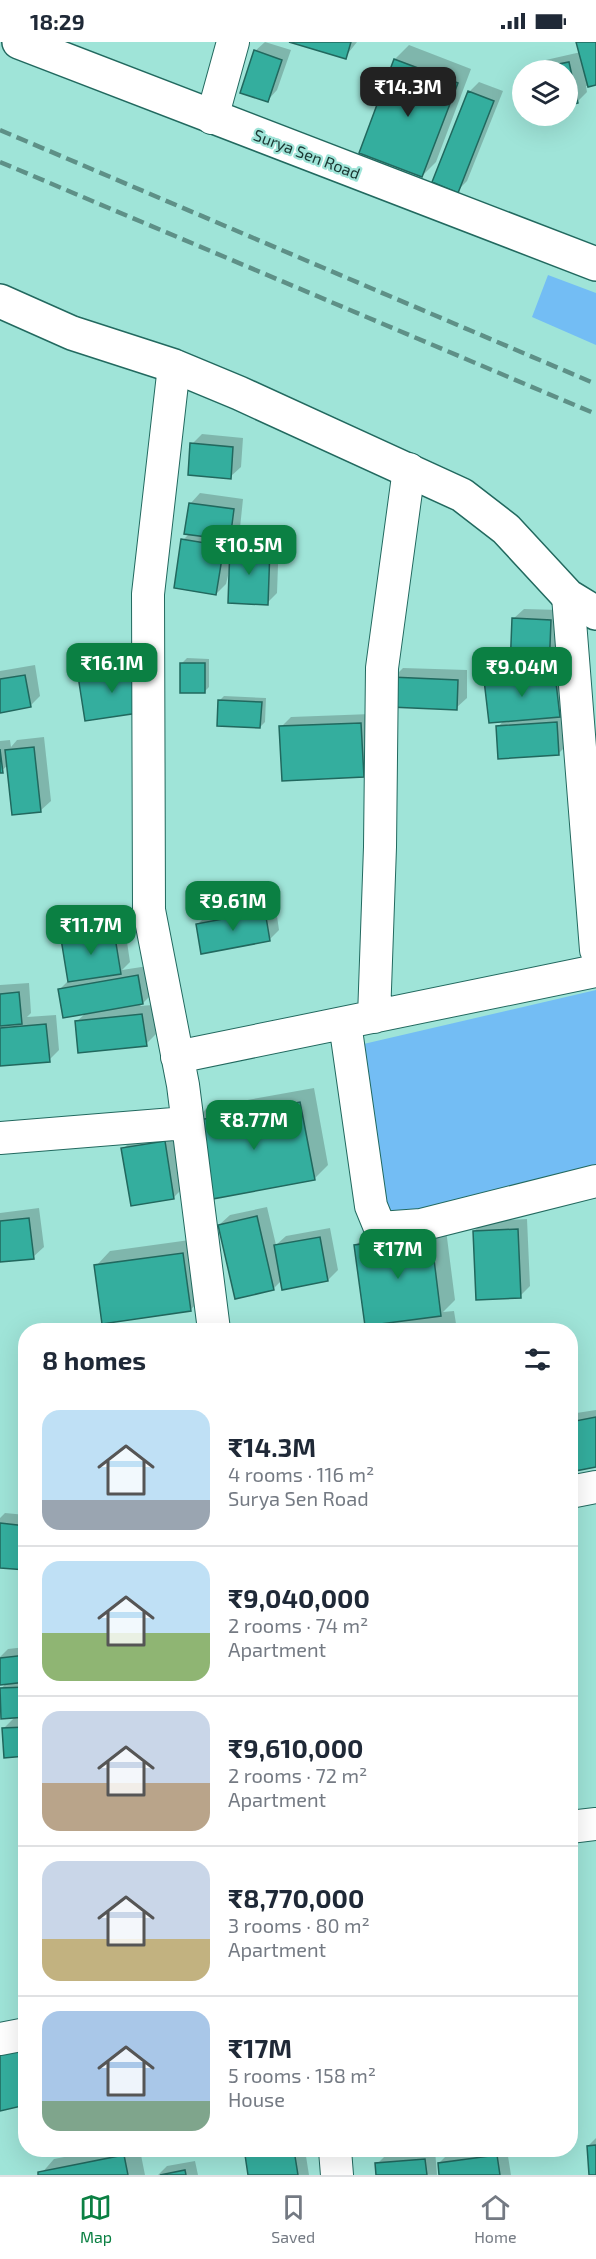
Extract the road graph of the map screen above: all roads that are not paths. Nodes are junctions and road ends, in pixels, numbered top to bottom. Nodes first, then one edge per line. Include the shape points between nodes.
1 (19, 42) edge
2 (233, 42) edge
3 (212, 118) junction
4 (596, 264) edge
5 (0, 301) edge
6 (174, 366) junction
7 (409, 469) junction
8 (568, 596) junction
9 (596, 613) edge
10 (596, 950) edge
11 (596, 971) edge
12 (359, 1020) junction
13 (177, 1057) junction
14 (186, 1123) junction
15 (0, 1138) edge
16 (596, 1181) edge
17 (213, 1323) edge
18 (596, 1487) edge
19 (578, 1490) edge
20 (596, 1824) edge
21 (578, 1826) edge
22 (18, 2036) edge
23 (0, 2039) edge
24 (335, 2157) edge
25 (337, 2175) edge

1 - 3 street, Surya Sen Road
2 - 3 street
3 - 4 street, Surya Sen Road
5 - 6 street via 72,333
6 - 7 street
6 - 13 street via 148,594 149,910
7 - 8 street via 462,495 506,529
7 - 12 street via 382,668 380,847
8 - 9 street
8 - 10 street
11 - 12 street
12 - 13 street
12 - 16 street via 371,1206 380,1228 421,1225
13 - 14 street
14 - 15 street
14 - 17 street
18 - 19 street
20 - 21 street
22 - 23 street
24 - 25 street

